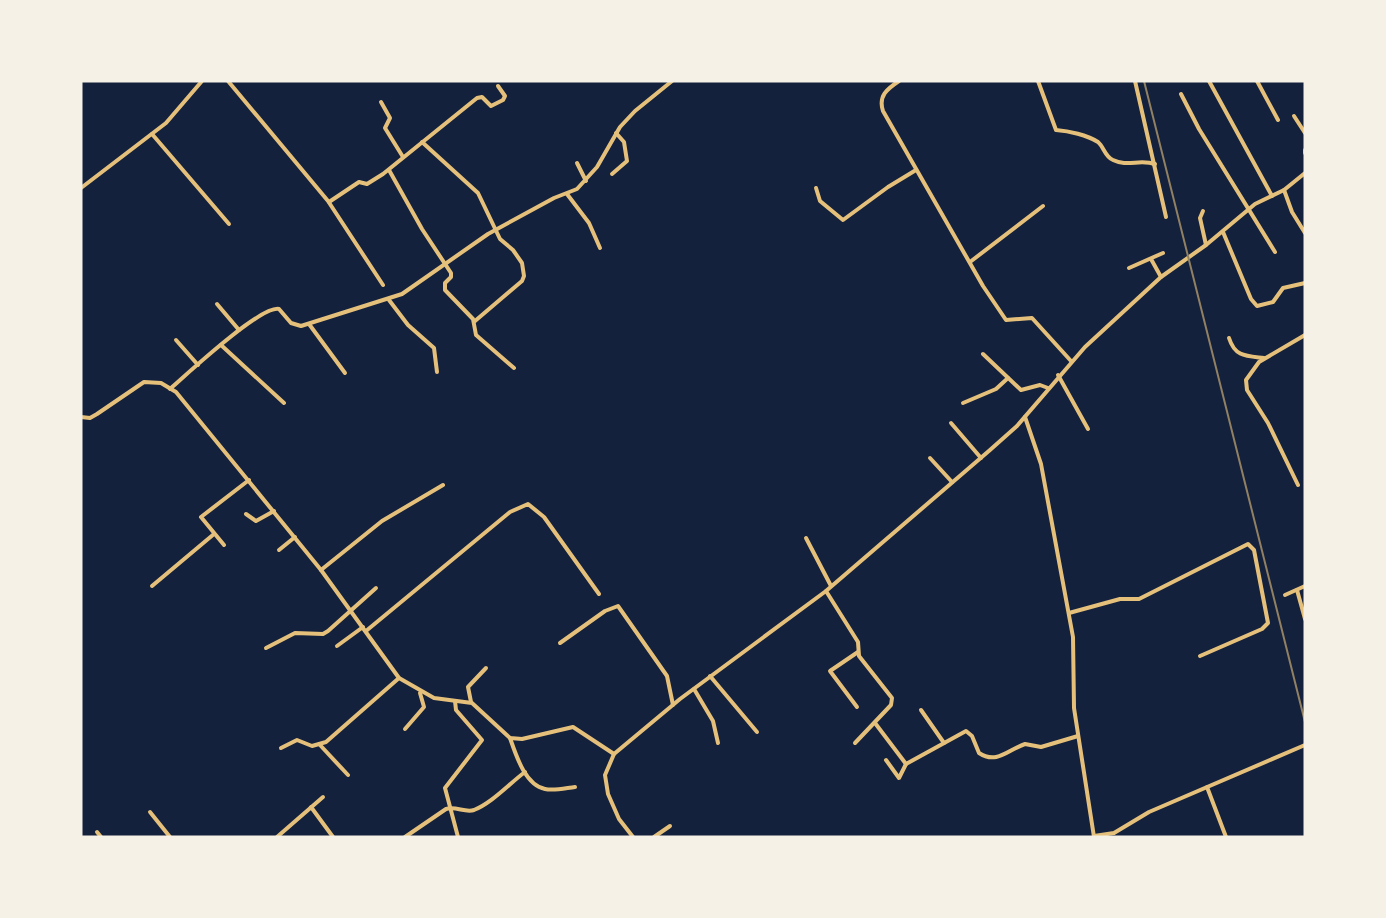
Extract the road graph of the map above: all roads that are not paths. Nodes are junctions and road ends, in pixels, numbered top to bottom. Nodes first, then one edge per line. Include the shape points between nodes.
1 (202, 81) edge
2 (228, 81) edge
3 (672, 81) edge
4 (885, 81) edge
5 (899, 81) edge
6 (1038, 81) edge
7 (1136, 81) edge
8 (1209, 81) edge
9 (1257, 81) edge
10 (498, 86) dead end
11 (891, 87) junction
12 (1181, 94) dead end
13 (381, 102) dead end
14 (1294, 116) dead end
15 (1278, 120) dead end
16 (616, 133) junction
17 (1305, 133) edge
18 (152, 134) junction
19 (422, 142) junction
20 (403, 157) junction
21 (577, 163) dead end
22 (1155, 164) junction
23 (389, 170) junction
24 (916, 170) junction
25 (1305, 173) edge
26 (612, 174) dead end
27 (586, 181) junction
28 (81, 188) edge
29 (816, 188) dead end
30 (1284, 190) junction
31 (567, 194) junction
32 (1272, 196) junction
33 (329, 202) junction
34 (1043, 206) dead end
35 (1249, 209) junction
36 (1203, 211) dead end
37 (1166, 217) dead end
38 (229, 224) dead end
39 (495, 230) junction
40 (1223, 232) junction
41 (1305, 233) edge
42 (1206, 245) junction
43 (600, 248) dead end
44 (1275, 252) dead end
45 (1163, 253) dead end
46 (1151, 258) junction
47 (970, 262) junction
48 (443, 264) junction
49 (1129, 268) dead end
50 (1161, 277) junction
51 (1305, 282) edge
52 (383, 285) dead end
53 (389, 300) junction
54 (217, 304) dead end
55 (475, 321) junction
56 (309, 324) junction
57 (239, 330) junction
58 (1305, 335) edge
59 (1229, 338) dead end
60 (176, 340) dead end
61 (221, 345) junction
62 (983, 354) dead end
63 (1265, 358) junction
64 (1071, 361) junction
65 (198, 365) junction
66 (514, 368) dead end
67 (437, 372) dead end
68 (345, 373) dead end
69 (1058, 375) junction
70 (1008, 378) junction
71 (1048, 388) junction
72 (170, 389) junction
73 (285, 403) dead end
74 (963, 403) dead end
75 (81, 417) edge
76 (1025, 417) junction
77 (951, 423) dead end
78 (1088, 429) dead end
79 (930, 458) dead end
80 (981, 458) junction
81 (249, 480) junction
82 (952, 482) junction
83 (442, 485) dead end
84 (1298, 485) dead end
85 (274, 511) junction
86 (246, 514) dead end
87 (214, 534) junction
88 (295, 537) junction
89 (806, 538) dead end
90 (224, 545) dead end
91 (279, 550) dead end
92 (321, 570) junction
93 (152, 586) dead end
94 (831, 586) junction
95 (1305, 586) edge
96 (376, 588) dead end
97 (1297, 590) junction
98 (826, 591) junction
99 (599, 594) dead end
100 (1285, 595) dead end
101 (350, 609) junction
102 (1069, 613) junction
103 (1305, 618) edge
104 (365, 629) junction
105 (560, 643) dead end
106 (337, 646) dead end
107 (266, 648) dead end
108 (858, 652) junction
109 (1200, 656) dead end
110 (486, 668) dead end
111 (710, 676) junction
112 (399, 678) junction
113 (694, 689) junction
114 (419, 692) junction
115 (454, 701) junction
116 (472, 703) junction
117 (673, 705) junction
118 (857, 707) dead end
119 (921, 710) dead end
120 (875, 723) junction
121 (405, 729) dead end
122 (757, 732) dead end
123 (1078, 736) junction
124 (510, 738) junction
125 (718, 743) dead end
126 (855, 743) dead end
127 (944, 743) junction
128 (321, 745) junction
129 (1305, 745) edge
130 (281, 748) dead end
131 (614, 754) junction
132 (886, 760) dead end
133 (906, 764) junction
134 (525, 772) junction
135 (348, 774) dead end
136 (575, 787) dead end
137 (1207, 787) junction
138 (323, 797) dead end
139 (311, 807) junction
140 (452, 807) junction
141 (150, 812) dead end
142 (669, 826) dead end
143 (97, 832) dead end
144 (169, 836) edge
145 (101, 837) edge
146 (276, 837) edge
147 (333, 837) edge
148 (405, 837) edge
149 (458, 837) edge
150 (633, 837) edge
151 (654, 837) edge
152 (1094, 837) edge
153 (1226, 837) edge

1 - 18 street via 183,106
2 - 33 street
3 - 16 street via 635,111
4 - 11 street
5 - 11 street
6 - 22 street via 1056,130 1096,141 1115,161
7 - 22 street
8 - 32 street
9 - 15 street
10 - 19 street via 503,100 491,106 482,97 477,98
11 - 24 street via 880,105
12 - 35 street
13 - 20 street via 390,118 385,128
14 - 17 street
16 - 26 street via 624,142 627,161
16 - 27 street
18 - 28 street
18 - 38 street
19 - 20 street
19 - 39 street via 478,193
20 - 23 street
21 - 27 street
22 - 37 street
23 - 33 street via 367,184 359,182
23 - 48 street
24 - 29 street via 843,220 820,201
24 - 47 street
25 - 30 street
27 - 31 street
30 - 32 street
30 - 41 street
31 - 39 street
31 - 43 street via 589,223
32 - 35 street
33 - 52 street
34 - 47 street
35 - 40 street
35 - 44 street
36 - 42 street via 1200,218
39 - 48 street
39 - 55 street via 522,263 524,276
40 - 42 street
40 - 51 street via 1257,306 1273,302 1283,288
42 - 50 street
45 - 46 street
46 - 49 street
46 - 50 street
47 - 64 street via 1006,320 1032,318
48 - 53 street
48 - 55 street via 451,275 445,290
50 - 64 street
53 - 56 street
53 - 67 street via 408,325 434,348
54 - 57 street
55 - 66 street via 476,335
56 - 57 street via 291,323 275,308
56 - 68 street
57 - 61 street
58 - 63 street
59 - 63 street via 1237,354
60 - 65 street
61 - 65 street
61 - 73 street
62 - 70 street
63 - 84 street via 1248,374 1247,390
64 - 69 street
65 - 72 street
69 - 71 street
69 - 78 street
70 - 71 street via 1021,390 1040,385
70 - 74 street via 996,389
71 - 76 street
72 - 75 street via 153,381 144,382 97,414
72 - 81 street via 184,400
76 - 80 street
76 - 102 street via 1041,464
77 - 80 street
79 - 82 street
80 - 82 street
81 - 85 street
81 - 87 street via 203,514 202,521
82 - 94 street
83 - 92 street via 381,522
85 - 86 street via 256,521
85 - 88 street
87 - 90 street
87 - 93 street
88 - 91 street
88 - 92 street
89 - 94 street
92 - 101 street
94 - 98 street
95 - 97 street
96 - 101 street
97 - 100 street
97 - 103 street
98 - 108 street via 858,642
98 - 111 street
99 - 104 street via 544,517 528,504 510,512
101 - 104 street
101 - 107 street via 323,634 295,633
102 - 109 street via 1120,599 1139,599 1248,544 1254,550 1269,623
102 - 123 street via 1075,653
104 - 106 street
104 - 112 street
105 - 117 street via 618,606 666,676
108 - 118 street via 830,671
108 - 120 street via 892,698 891,705
110 - 116 street via 468,687
111 - 113 street
111 - 122 street
112 - 114 street
112 - 128 street
113 - 117 street
113 - 125 street via 713,720
114 - 115 street
114 - 121 street via 424,707
115 - 116 street
115 - 140 street via 456,710 482,740 445,788
116 - 124 street
117 - 131 street
119 - 127 street
120 - 126 street
120 - 133 street
123 - 127 street via 1041,747 1025,744 993,757 979,753 966,730
123 - 152 street
124 - 131 street via 522,739 573,727
124 - 134 street
127 - 133 street
128 - 130 street via 297,740
128 - 135 street
129 - 137 street
131 - 150 street via 605,775 608,794 619,819
132 - 133 street via 899,778
134 - 136 street via 544,789
134 - 140 street via 477,808 467,811
137 - 152 street via 1149,812 1114,833
137 - 153 street
138 - 139 street
139 - 146 street
139 - 147 street
140 - 148 street
140 - 149 street
141 - 144 street
142 - 151 street
143 - 145 street

